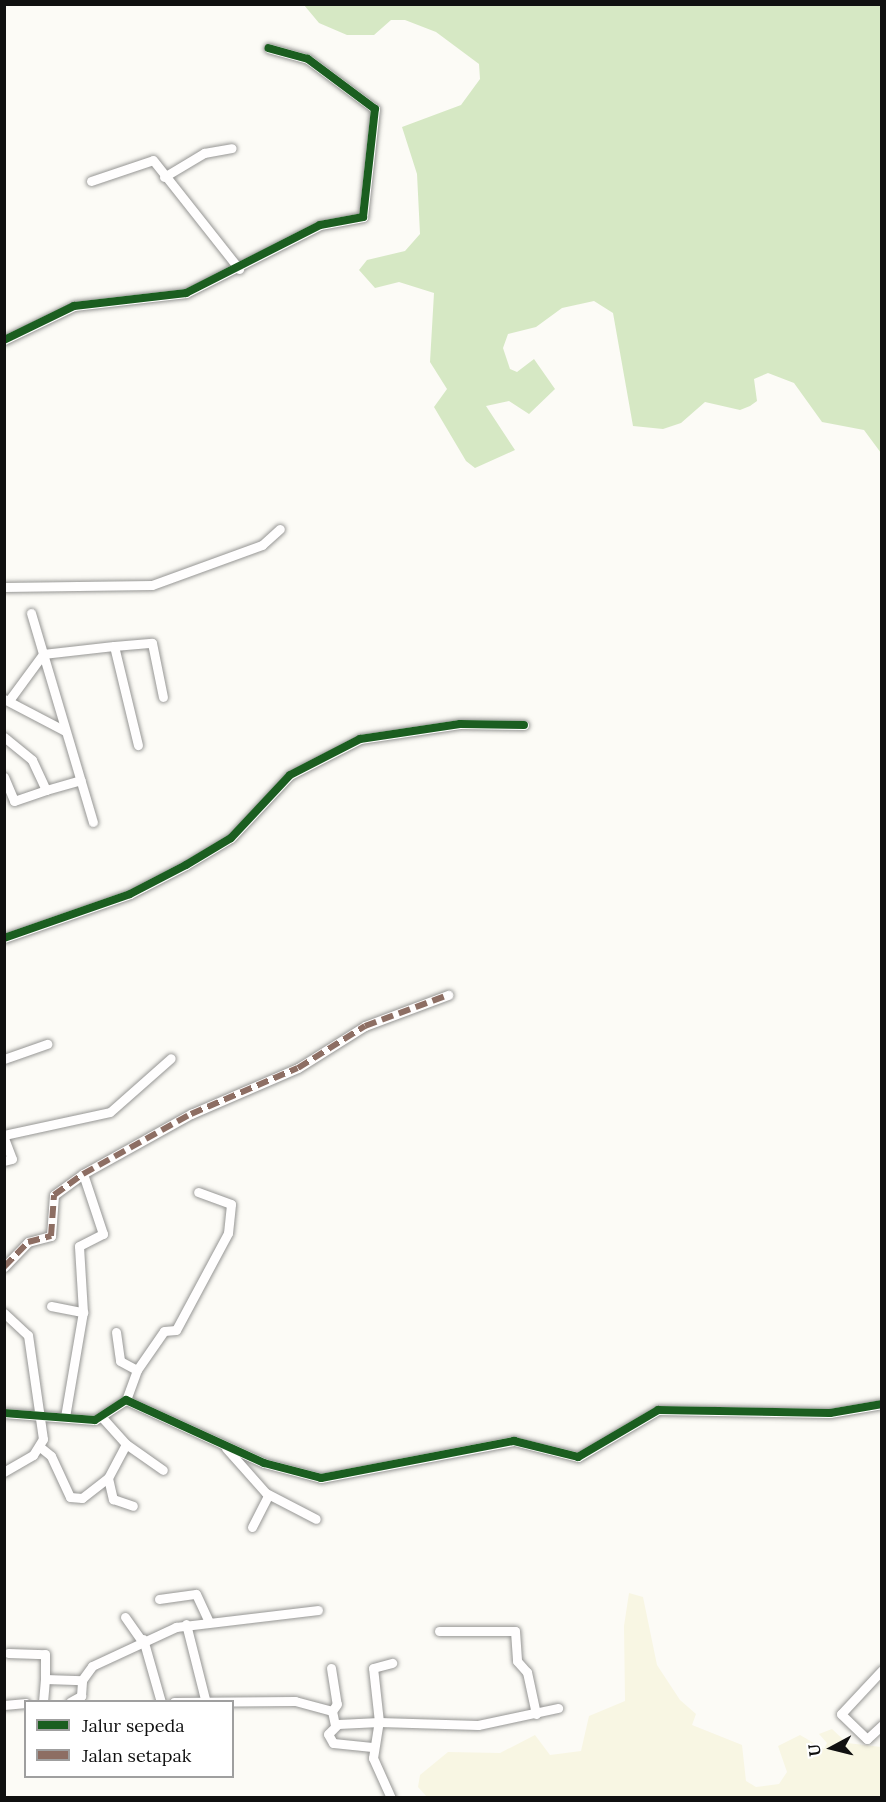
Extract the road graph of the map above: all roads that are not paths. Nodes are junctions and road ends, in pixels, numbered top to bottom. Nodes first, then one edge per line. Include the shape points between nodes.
1 (268, 48) dead end
2 (232, 148) dead end
3 (164, 177) junction
4 (91, 181) dead end
5 (239, 269) junction
6 (4, 340) edge
7 (279, 529) dead end
8 (4, 587) edge
9 (31, 614) dead end
10 (114, 646) junction
11 (43, 654) junction
12 (163, 697) dead end
13 (7, 699) edge
14 (524, 725) dead end
15 (65, 731) junction
16 (4, 737) edge
17 (138, 745) dead end
18 (4, 777) edge
19 (81, 780) junction
20 (46, 790) junction
21 (9, 803) edge
22 (93, 822) dead end
23 (4, 939) edge
24 (448, 995) dead end
25 (47, 1044) dead end
26 (171, 1058) dead end
27 (4, 1059) edge
28 (4, 1136) edge
29 (4, 1161) edge
30 (83, 1174) junction
31 (198, 1192) dead end
32 (4, 1268) edge
33 (51, 1306) dead end
34 (83, 1312) junction
35 (4, 1313) edge
36 (116, 1332) dead end
37 (137, 1370) junction
38 (126, 1400) junction
39 (882, 1404) edge
40 (4, 1413) edge
41 (40, 1414) junction
42 (65, 1417) junction
43 (102, 1417) junction
44 (126, 1444) junction
45 (40, 1447) junction
46 (226, 1448) junction
47 (163, 1470) dead end
48 (4, 1472) edge
49 (108, 1478) junction
50 (268, 1495) junction
51 (133, 1506) dead end
52 (316, 1519) dead end
53 (252, 1527) dead end
54 (159, 1599) dead end
55 (318, 1610) dead end
56 (125, 1617) dead end
57 (208, 1620) junction
58 (186, 1624) junction
59 (439, 1631) dead end
60 (142, 1640) junction
61 (8, 1653) dead end
62 (392, 1663) dead end
63 (331, 1668) dead end
64 (882, 1670) edge
65 (45, 1679) junction
66 (82, 1680) junction
67 (205, 1699) junction
68 (43, 1700) edge
69 (72, 1700) edge
70 (161, 1700) edge
71 (190, 1700) edge
72 (24, 1703) edge
73 (4, 1705) edge
74 (558, 1708) dead end
75 (332, 1711) junction
76 (536, 1714) junction
77 (379, 1722) junction
78 (335, 1725) junction
79 (882, 1725) edge
80 (372, 1747) junction
81 (391, 1797) edge

1 - 5 street via 302,56 329,80 366,99 375,109 376,130 363,217 320,225
2 - 3 street via 204,153
3 - 4 street via 153,160
3 - 5 street
5 - 6 street via 163,299 74,306
7 - 8 street via 262,545 152,585
9 - 11 street
10 - 11 street
10 - 12 street via 152,643
10 - 17 street
11 - 13 street
11 - 15 street
13 - 15 street
14 - 23 street via 460,724 360,739 290,775 233,837 186,865 130,894
15 - 19 street
16 - 20 street via 32,760
18 - 21 street
19 - 20 street
19 - 22 street
20 - 21 street
24 - 30 street via 365,1026 298,1068 191,1114
25 - 27 street
26 - 28 street via 110,1112
28 - 29 street via 12,1159
30 - 32 street via 54,1195 51,1236 28,1242
30 - 34 street via 103,1234 79,1246
31 - 37 street via 230,1202 228,1233 176,1330 164,1331
33 - 34 street
34 - 42 street
35 - 41 street via 28,1335
36 - 37 street via 120,1361
37 - 38 street
38 - 43 street
38 - 46 street
39 - 46 street via 830,1413 658,1410 578,1457 514,1441 332,1478 293,1472
40 - 41 street
41 - 42 street
41 - 45 street
42 - 43 street
43 - 44 street
44 - 47 street
44 - 49 street
45 - 48 street
45 - 49 street via 51,1456 72,1498 82,1498
46 - 50 street
49 - 51 street via 113,1499
50 - 52 street
50 - 53 street
54 - 57 street via 196,1594
55 - 57 street
56 - 60 street
57 - 58 street
58 - 60 street
58 - 67 street
59 - 76 street via 515,1632 517,1661 527,1672
60 - 66 street via 87,1670
60 - 70 street
61 - 65 street via 45,1654
62 - 77 street via 373,1668
63 - 75 street via 337,1704
64 - 79 street via 841,1714 867,1739
65 - 66 street
65 - 68 street
66 - 69 street via 81,1696
67 - 71 street
67 - 75 street via 295,1701
72 - 73 street
74 - 76 street
75 - 78 street
76 - 77 street via 467,1725
77 - 78 street
77 - 80 street
78 - 80 street via 328,1734 333,1743
80 - 81 street

